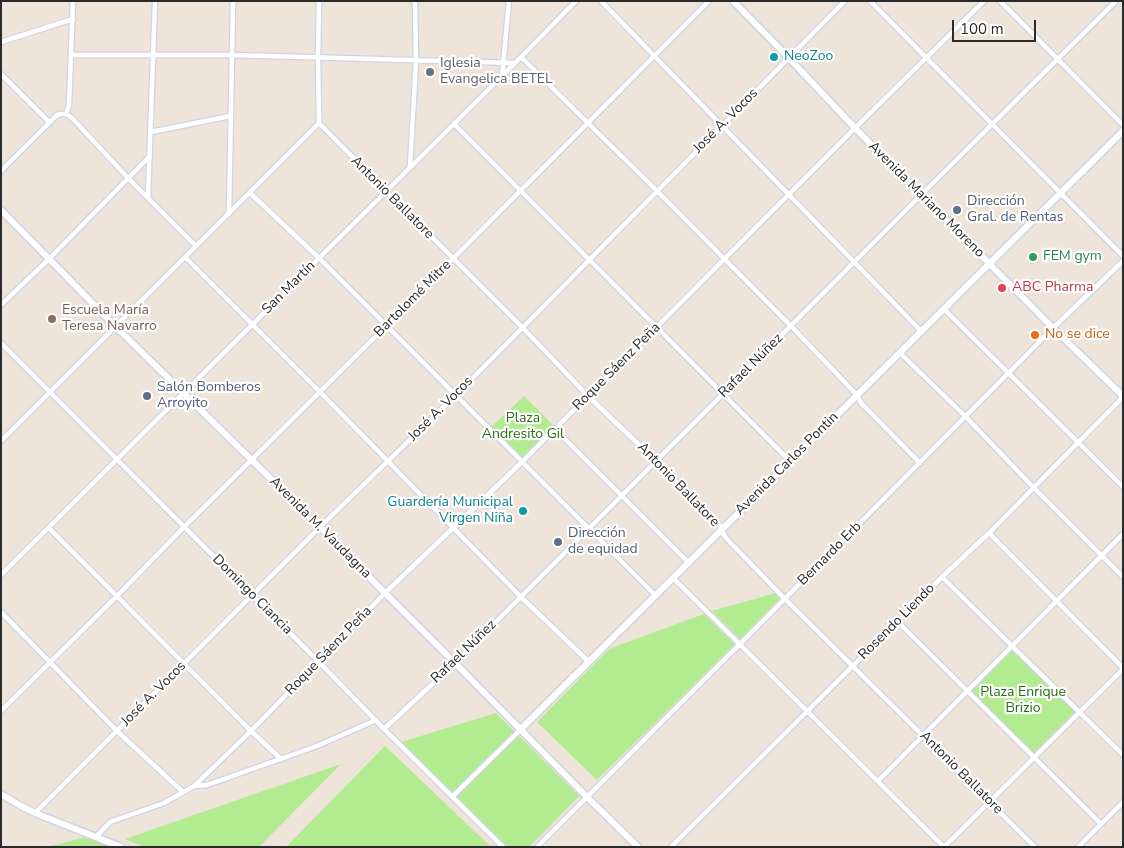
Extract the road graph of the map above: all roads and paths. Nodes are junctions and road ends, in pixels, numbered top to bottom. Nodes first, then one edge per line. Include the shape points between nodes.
1 (74, 1) edge
2 (155, 1) edge
3 (233, 1) edge
4 (319, 1) edge
5 (415, 1) edge
6 (509, 1) edge
7 (576, 1) edge
8 (601, 1) edge
9 (710, 1) edge
10 (733, 1) edge
11 (845, 1) edge
12 (870, 1) edge
13 (984, 1) edge
14 (1000, 1) edge
15 (1116, 1) edge
16 (73, 19) junction
17 (1, 42) edge
18 (72, 55) junction
19 (232, 55) junction
20 (153, 56) junction
21 (522, 57) junction
22 (654, 57) junction
23 (788, 57) junction
24 (318, 58) junction
25 (926, 58) junction
26 (1057, 59) junction
27 (416, 60) junction
28 (504, 63) junction
29 (515, 63) junction
30 (1, 74) edge
31 (502, 76) junction
32 (66, 114) junction
33 (230, 116) junction
34 (50, 122) junction
35 (319, 123) junction
36 (454, 124) junction
37 (588, 124) junction
38 (992, 125) junction
39 (1123, 125) edge
40 (721, 126) junction
41 (855, 128) junction
42 (1123, 131) edge
43 (151, 132) junction
44 (150, 156) junction
45 (410, 167) junction
46 (1, 170) edge
47 (128, 178) junction
48 (521, 191) junction
49 (657, 191) junction
50 (386, 192) junction
51 (250, 193) junction
52 (1061, 193) junction
53 (789, 195) junction
54 (921, 195) junction
55 (148, 198) junction
56 (1, 210) edge
57 (229, 214) junction
58 (196, 246) junction
59 (1123, 256) edge
60 (185, 258) junction
61 (319, 258) junction
62 (49, 259) junction
63 (453, 259) junction
64 (589, 259) junction
65 (724, 259) junction
66 (1123, 261) edge
67 (854, 262) junction
68 (989, 264) junction
69 (1, 305) edge
70 (944, 309) junction
71 (252, 324) junction
72 (116, 326) junction
73 (386, 326) junction
74 (791, 326) junction
75 (522, 327) junction
76 (657, 327) junction
77 (1053, 328) junction
78 (922, 332) junction
79 (1, 343) edge
80 (900, 353) junction
81 (1009, 373) junction
82 (50, 392) junction
83 (320, 392) junction
84 (184, 393) junction
85 (724, 393) junction
86 (857, 395) junction
87 (455, 396) junction
88 (588, 396) junction
89 (1123, 397) edge
90 (966, 417) junction
91 (555, 429) junction
92 (1, 441) edge
93 (1078, 442) junction
94 (117, 459) junction
95 (251, 460) junction
96 (656, 461) junction
97 (790, 461) junction
98 (388, 462) junction
99 (522, 462) junction
100 (920, 463) junction
101 (1033, 487) junction
102 (1123, 488) edge
103 (622, 496) junction
104 (184, 526) junction
105 (49, 528) junction
106 (320, 528) junction
107 (453, 528) junction
108 (589, 529) junction
109 (721, 529) junction
110 (988, 533) junction
111 (1123, 534) edge
112 (1102, 556) junction
113 (688, 562) junction
114 (1, 576) edge
115 (942, 577) junction
116 (1123, 577) edge
117 (673, 578) junction
118 (384, 593) junction
119 (252, 595) junction
120 (117, 596) junction
121 (521, 596) junction
122 (656, 596) junction
123 (785, 599) junction
124 (1056, 601) junction
125 (1, 612) edge
126 (897, 621) junction
127 (740, 644) junction
128 (1012, 645) junction
129 (50, 662) junction
130 (319, 662) junction
131 (589, 662) junction
132 (455, 663) junction
133 (184, 664) junction
134 (853, 665) junction
135 (1123, 668) edge
136 (967, 691) junction
137 (1, 710) edge
138 (807, 711) junction
139 (1080, 712) junction
140 (376, 720) junction
141 (384, 729) junction
142 (520, 730) junction
143 (117, 731) junction
144 (251, 731) junction
145 (923, 735) junction
146 (1123, 755) edge
147 (1034, 757) junction
148 (281, 759) junction
149 (878, 781) junction
150 (194, 786) junction
151 (183, 792) junction
152 (1, 794) edge
153 (452, 797) junction
154 (587, 797) junction
155 (990, 802) junction
156 (1123, 802) edge
157 (35, 813) junction
158 (1101, 824) junction
159 (96, 837) junction
160 (121, 847) edge
161 (503, 847) edge
162 (537, 847) edge
163 (638, 847) edge
164 (671, 847) edge
165 (944, 847) edge
166 (1035, 847) edge
167 (1078, 847) edge

1 - 16 street
2 - 20 street
3 - 19 street
4 - 24 street
5 - 27 street
6 - 28 street
7 - 21 street, San Martín
8 - 22 street
9 - 22 street, Bartolomé Mitre
10 - 23 main road, Avenida Mariano Moreno
11 - 23 street, José A. Vocos
12 - 25 street
13 - 25 street, Roque Sáenz Peña
14 - 26 street
15 - 26 street, Rafael Núñez
16 - 17 street
16 - 18 street
18 - 20 street
18 - 32 street
19 - 20 street
19 - 24 street
19 - 33 street
20 - 43 street
21 - 29 street, San Martín
21 - 37 street
22 - 37 street, Bartolomé Mitre
22 - 40 street
23 - 40 street, José A. Vocos
23 - 41 main road, Avenida Mariano Moreno
24 - 27 street
24 - 35 street
25 - 38 street
25 - 41 street, Roque Sáenz Peña
26 - 38 street, Rafael Núñez
26 - 39 street
27 - 28 street
27 - 45 street
28 - 29 street
28 - 31 street
29 - 31 street, San Martín
30 - 34 street
31 - 36 street, San Martín
32 - 34 street
32 - 47 street
33 - 43 street
33 - 57 street
34 - 46 street
35 - 50 street, Antonio Ballatore
35 - 51 street
36 - 45 street, San Martín
36 - 48 street
37 - 48 street, Bartolomé Mitre
37 - 49 street
38 - 52 street
38 - 54 street, Rafael Núñez
40 - 49 street, José A. Vocos
40 - 53 street
41 - 53 street, Roque Sáenz Peña
41 - 54 main road, Avenida Mariano Moreno
42 - 52 main road, Avenida Carlos Pontin
43 - 44 street
44 - 47 street
44 - 55 street
45 - 50 street, San Martín
47 - 55 street
47 - 62 street
48 - 63 street, Bartolomé Mitre
48 - 64 street
49 - 64 street, José A. Vocos
49 - 65 street
50 - 61 street, San Martín
50 - 63 street, Antonio Ballatore
51 - 57 street
51 - 61 street
52 - 59 street
52 - 68 main road, Avenida Carlos Pontin
53 - 65 street, Roque Sáenz Peña
53 - 67 street
54 - 67 street, Rafael Núñez
54 - 68 main road, Avenida Mariano Moreno
55 - 58 street
56 - 62 main road, Avenida M. Vaudagna
57 - 58 street
58 - 60 street
60 - 71 street
60 - 72 street
61 - 71 street, San Martín
61 - 73 street
62 - 69 street
62 - 72 main road, Avenida M. Vaudagna
63 - 73 street, Bartolomé Mitre
63 - 75 street, Antonio Ballatore
64 - 75 street, José A. Vocos
64 - 76 street
65 - 74 street
65 - 76 street, Roque Sáenz Peña
66 - 77 street, Bernardo Erb
67 - 74 street, Rafael Núñez
67 - 78 street
68 - 70 main road, Avenida Carlos Pontin
68 - 77 main road, Avenida Mariano Moreno
70 - 78 main road, Avenida Carlos Pontin
70 - 81 street
71 - 83 street
71 - 84 street, San Martín
72 - 82 street
72 - 84 main road, Avenida M. Vaudagna
73 - 83 street, Bartolomé Mitre
73 - 87 street
74 - 85 street, Rafael Núñez
74 - 86 street
75 - 87 street, José A. Vocos
75 - 88 street, Antonio Ballatore
76 - 85 street
76 - 88 street, Roque Sáenz Peña
77 - 81 street, Bernardo Erb
77 - 89 main road, Avenida Mariano Moreno
78 - 80 main road, Avenida Carlos Pontin
79 - 82 street, Domingo Ciancia
80 - 86 main road, Avenida Carlos Pontin
80 - 90 street
81 - 90 street, Bernardo Erb
81 - 93 street
82 - 92 street
82 - 94 street, Domingo Ciancia
83 - 95 street, Bartolomé Mitre
83 - 98 street
84 - 94 street, San Martín
84 - 95 main road, Avenida M. Vaudagna
85 - 96 street, Rafael Núñez
85 - 97 street
86 - 97 main road, Avenida Carlos Pontin
86 - 100 street
87 - 98 street, José A. Vocos
87 - 99 street
88 - 91 street, Roque Sáenz Peña
88 - 96 street, Antonio Ballatore
89 - 93 street, Rosendo Liendo
90 - 100 street, Bernardo Erb
90 - 101 street
91 - 99 street, Roque Sáenz Peña
91 - 103 street
93 - 101 street, Rosendo Liendo
93 - 102 street
94 - 104 street, Domingo Ciancia
94 - 105 street, San Martín
95 - 104 street, Bartolomé Mitre
95 - 106 main road, Avenida M. Vaudagna
96 - 103 street, Rafael Núñez
96 - 109 street, Antonio Ballatore
97 - 109 main road, Avenida Carlos Pontin
98 - 106 street, José A. Vocos
98 - 107 street
99 - 107 street, Roque Sáenz Peña
99 - 108 street
100 - 123 street, Bernardo Erb
101 - 110 street, Rosendo Liendo
101 - 112 street
103 - 108 street, Rafael Núñez
103 - 113 street
104 - 119 street, Domingo Ciancia
104 - 120 street, Bartolomé Mitre
105 - 114 street, San Martín
105 - 120 street
106 - 118 main road, Avenida M. Vaudagna
106 - 119 street, José A. Vocos
107 - 118 street, Roque Sáenz Peña
107 - 121 street
108 - 121 street, Rafael Núñez
108 - 122 street
109 - 113 main road, Avenida Carlos Pontin
109 - 123 street, Antonio Ballatore
110 - 115 street, Rosendo Liendo
110 - 124 street
111 - 112 street
112 - 116 street
112 - 124 street
113 - 117 main road, Avenida Carlos Pontin
115 - 126 street, Rosendo Liendo
115 - 128 street
117 - 122 main road, Avenida Carlos Pontin
117 - 127 street
118 - 130 street, Roque Sáenz Peña
118 - 132 main road, Avenida M. Vaudagna
119 - 130 street, Domingo Ciancia
119 - 133 street, José A. Vocos
120 - 129 street, Bartolomé Mitre
120 - 133 street
121 - 131 street
121 - 132 street, Rafael Núñez
122 - 131 main road, Avenida Carlos Pontin
123 - 127 street, Bernardo Erb
123 - 134 street, Antonio Ballatore
124 - 128 street
124 - 135 street
125 - 129 street
126 - 134 street, Rosendo Liendo
126 - 136 street
127 - 138 street
127 - 154 street, Bernardo Erb
128 - 136 street
128 - 139 street
129 - 137 street, Bartolomé Mitre
129 - 143 street
130 - 140 street, Domingo Ciancia
130 - 144 street, Roque Sáenz Peña
131 - 142 main road, Avenida Carlos Pontin
132 - 141 street, Rafael Núñez
132 - 142 main road, Avenida M. Vaudagna
133 - 143 street, José A. Vocos
133 - 144 street
134 - 138 street, Rosendo Liendo
134 - 145 street, Antonio Ballatore
135 - 139 street
136 - 145 street
136 - 147 street
138 - 149 street
138 - 164 street, Rosendo Liendo
139 - 146 street
139 - 147 street
140 - 141 street, Domingo Ciancia
140 - 148 street
141 - 153 street, Domingo Ciancia
142 - 153 street, Avenida Carlos Pontin
142 - 154 main road, Avenida M. Vaudagna
143 - 151 street
143 - 157 street, José A. Vocos
144 - 148 street
144 - 150 street, Roque Sáenz Peña
145 - 149 street
145 - 155 street, Antonio Ballatore
147 - 155 street
147 - 158 street
148 - 150 street via 207,785
149 - 165 street
150 - 151 street, Roque Sáenz Peña
151 - 159 street, Roque Sáenz Peña via 164,803 114,820
152 - 157 main road
153 - 161 street, Domingo Ciancia
154 - 162 street, Bernardo Erb
154 - 163 main road, Avenida M. Vaudagna
155 - 165 street
155 - 166 street, Antonio Ballatore
156 - 158 street
157 - 159 main road
158 - 167 street
159 - 160 main road

